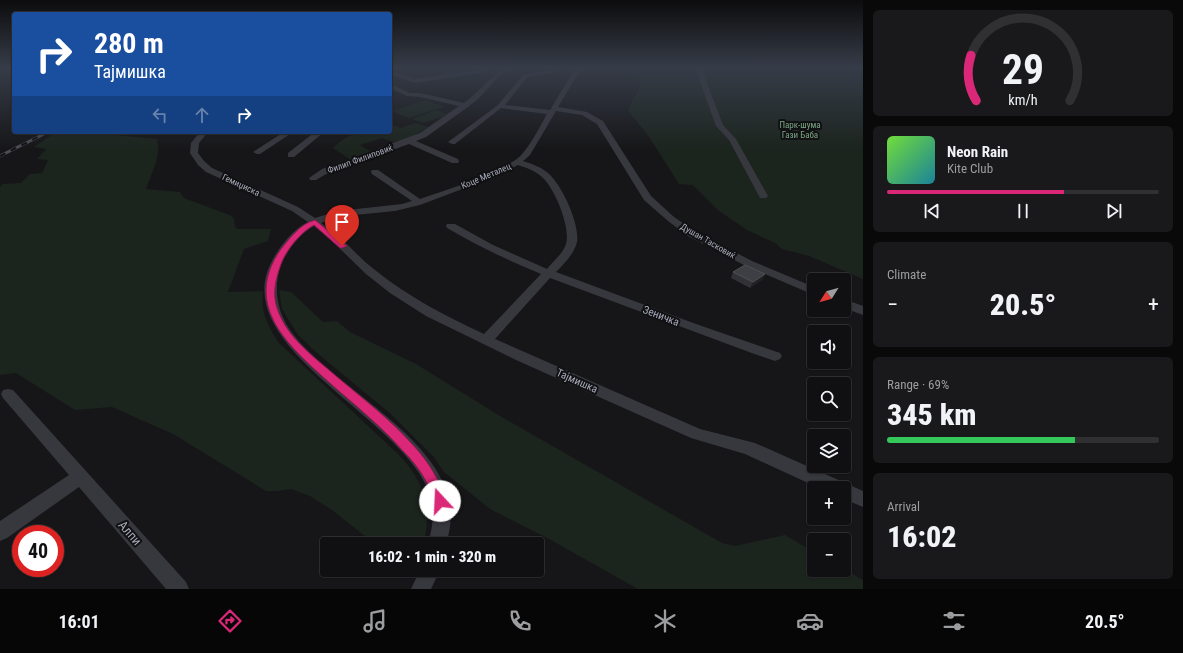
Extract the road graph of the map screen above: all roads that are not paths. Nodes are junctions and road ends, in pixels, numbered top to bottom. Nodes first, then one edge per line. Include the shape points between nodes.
1 (408, 94) edge
2 (479, 94) edge
3 (510, 94) edge
4 (563, 94) edge
5 (708, 94) edge
6 (466, 106) junction
7 (500, 106) junction
8 (553, 110) junction
9 (202, 134) edge
10 (286, 134) edge
11 (317, 134) edge
12 (409, 142) junction
13 (452, 142) dead end
14 (257, 152) dead end
15 (291, 155) dead end
16 (455, 161) dead end
17 (518, 162) junction
18 (375, 172) dead end
19 (313, 178) dead end
20 (763, 196) dead end
21 (419, 202) junction
22 (295, 209) junction
23 (343, 214) junction
24 (315, 222) junction
25 (451, 226) dead end
26 (336, 239) junction
27 (548, 273) junction
28 (807, 287) edge
29 (851, 306) edge
30 (863, 311) edge
31 (486, 340) junction
32 (775, 356) dead end
33 (8, 394) dead end
34 (80, 477) junction
35 (822, 481) edge
36 (851, 494) edge
37 (863, 499) edge
38 (0, 532) edge
39 (438, 537) edge
40 (427, 577) edge
41 (179, 589) edge
42 (421, 589) edge

1 - 6 street
2 - 6 street, Филип Филиповиќ
3 - 7 street
4 - 8 street, Коце Металец
5 - 20 street via 720,126 732,139
6 - 12 street, Филип Филиповиќ
7 - 8 street
7 - 13 street
8 - 17 street, Коце Металец via 526,155
8 - 28 street, Душан Тасковиќ via 583,114 596,119 647,198 692,234 748,263
9 - 22 street, Гемиџиска via 195,143 194,153 201,163 222,176
10 - 14 street
11 - 15 street
12 - 16 street
12 - 19 street, Филип Филиповиќ via 343,164
17 - 21 street, Коце Металец via 484,179
17 - 27 street via 537,169 551,181 572,229 570,248
18 - 21 street
21 - 23 street, Коце Металец via 398,208
22 - 23 street, Коце Металец
22 - 24 street, Гемиџиска
23 - 24 street, Коце Металец
23 - 26 street
24 - 26 street, Тајмишка
24 - 39 street, Коце Металец via 306,226 279,259 272,277 272,306 288,337 304,354 387,427 423,466 438,493 442,509
25 - 27 street, Зеничка via 502,255
26 - 31 street, Тајмишка via 394,290 430,313
27 - 31 street
27 - 32 street, Зеничка
29 - 30 street
31 - 35 street, Тајмишка via 697,434 749,448
33 - 34 street, Алпи
34 - 38 street
34 - 41 street, Алпи
36 - 37 street
40 - 42 street

